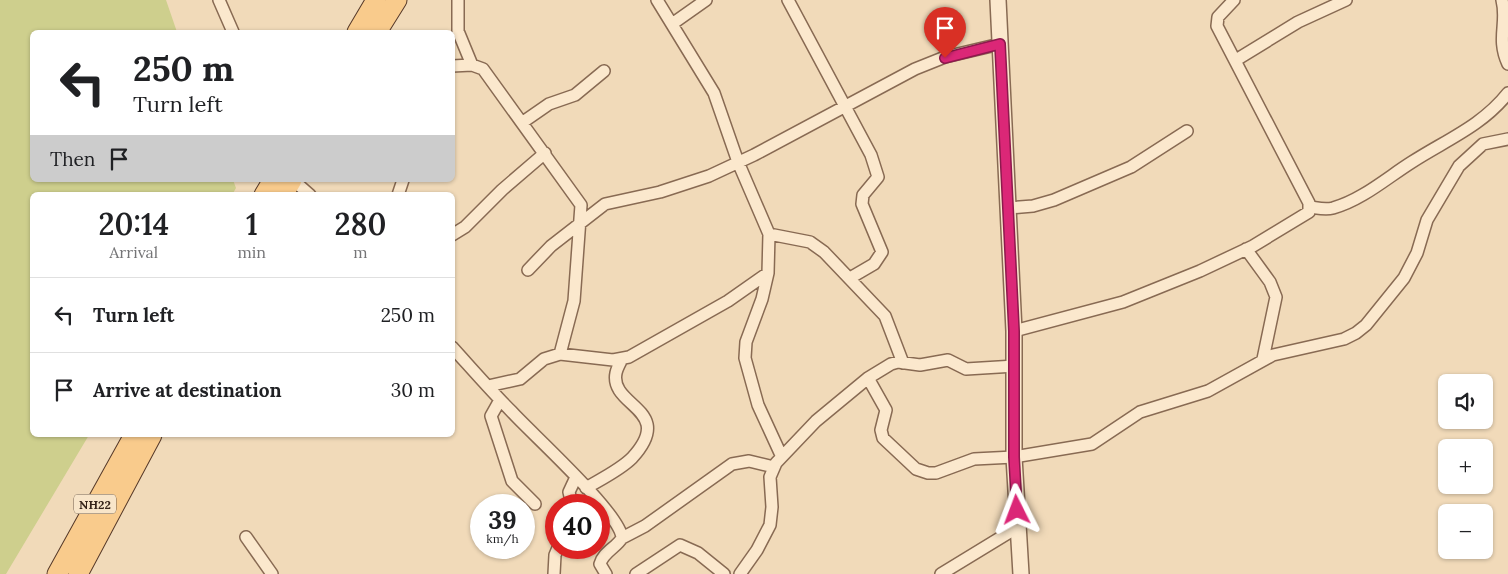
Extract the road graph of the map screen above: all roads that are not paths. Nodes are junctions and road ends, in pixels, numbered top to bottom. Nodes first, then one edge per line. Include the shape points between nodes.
1 (218, 0) edge
2 (376, 0) edge
3 (397, 0) edge
4 (458, 0) edge
5 (657, 0) edge
6 (706, 0) edge
7 (788, 0) edge
8 (998, 0) edge
9 (1234, 0) edge
10 (1346, 0) edge
11 (1502, 0) edge
12 (672, 24) junction
13 (232, 30) edge
14 (358, 30) edge
15 (378, 30) edge
16 (1000, 44) junction
17 (1236, 60) junction
18 (472, 64) junction
19 (1508, 64) edge
20 (455, 66) edge
21 (604, 71) dead end
22 (1508, 93) edge
23 (844, 106) junction
24 (523, 122) junction
25 (1187, 131) dead end
26 (1508, 139) edge
27 (545, 153) junction
28 (738, 162) junction
29 (294, 182) edge
30 (306, 192) edge
31 (1310, 207) junction
32 (1008, 208) junction
33 (579, 223) junction
34 (455, 233) edge
35 (769, 234) junction
36 (1246, 249) junction
37 (528, 270) dead end
38 (768, 273) junction
39 (850, 278) junction
40 (1014, 331) junction
41 (455, 350) edge
42 (560, 354) junction
43 (622, 359) junction
44 (1263, 359) junction
45 (903, 362) junction
46 (1015, 366) junction
47 (868, 378) junction
48 (488, 386) junction
49 (500, 400) junction
50 (133, 437) edge
51 (151, 437) edge
52 (781, 455) junction
53 (1014, 457) junction
54 (774, 467) junction
55 (576, 477) junction
56 (586, 488) junction
57 (526, 494) edge
58 (569, 494) edge
59 (1018, 528) junction
60 (246, 537) dead end
61 (622, 538) junction
62 (555, 559) edge
63 (57, 574) edge
64 (78, 574) edge
65 (272, 574) edge
66 (554, 574) edge
67 (606, 574) edge
68 (636, 574) edge
69 (724, 574) edge
70 (740, 574) edge
71 (941, 574) edge
72 (1020, 574) edge

1 - 13 street
2 - 14 main road
3 - 15 main road
4 - 18 street via 458,31
5 - 12 street
6 - 12 street
7 - 23 street
8 - 16 street
9 - 17 street via 1216,22
10 - 17 street via 1298,22
11 - 19 street via 1505,18 1501,43
12 - 28 street via 714,93
16 - 23 street via 929,62
16 - 32 street
17 - 31 street
18 - 20 street
18 - 24 street via 489,75
21 - 24 street via 583,90 549,104
22 - 31 street via 1476,125 1345,203 1326,209
23 - 28 street
23 - 39 street via 876,168 878,177 863,195 862,204 882,252 874,264
24 - 27 street
25 - 32 street via 1131,167 1054,200
26 - 44 street via 1483,144 1459,166 1427,220 1411,266 1366,324 1344,339
27 - 33 street via 582,205
27 - 34 street
28 - 33 street via 686,185 614,201
28 - 35 street
29 - 30 street
31 - 36 street via 1305,216
32 - 40 street
33 - 37 street
33 - 42 street via 574,301
35 - 38 street
35 - 39 street via 810,242
36 - 40 street via 1122,302
36 - 44 street via 1270,282 1276,297
38 - 43 street via 728,301
38 - 52 street via 746,342 745,358 758,405
39 - 45 street via 885,316
40 - 46 street
41 - 48 street
42 - 43 street
42 - 48 street via 544,359 520,379
43 - 56 street via 616,381 628,400 646,418 648,426 644,440 631,460
44 - 53 street via 1208,391 1140,412 1092,444
45 - 46 street via 920,364 948,360 966,369
45 - 47 street via 891,364
46 - 53 street
47 - 52 street
47 - 53 street via 886,410 883,438 916,469 936,473 974,459
48 - 49 street
49 - 55 street
49 - 57 street via 491,416 510,476
50 - 63 main road, NH22
51 - 64 main road
52 - 54 street
53 - 59 street
54 - 61 street via 749,461 732,464 645,526
54 - 70 street via 770,477 770,525
55 - 56 street
55 - 58 street
56 - 61 street via 616,524
59 - 71 street
59 - 72 street
60 - 65 street
61 - 67 street via 601,559
62 - 66 street
68 - 69 street via 680,545 698,553

